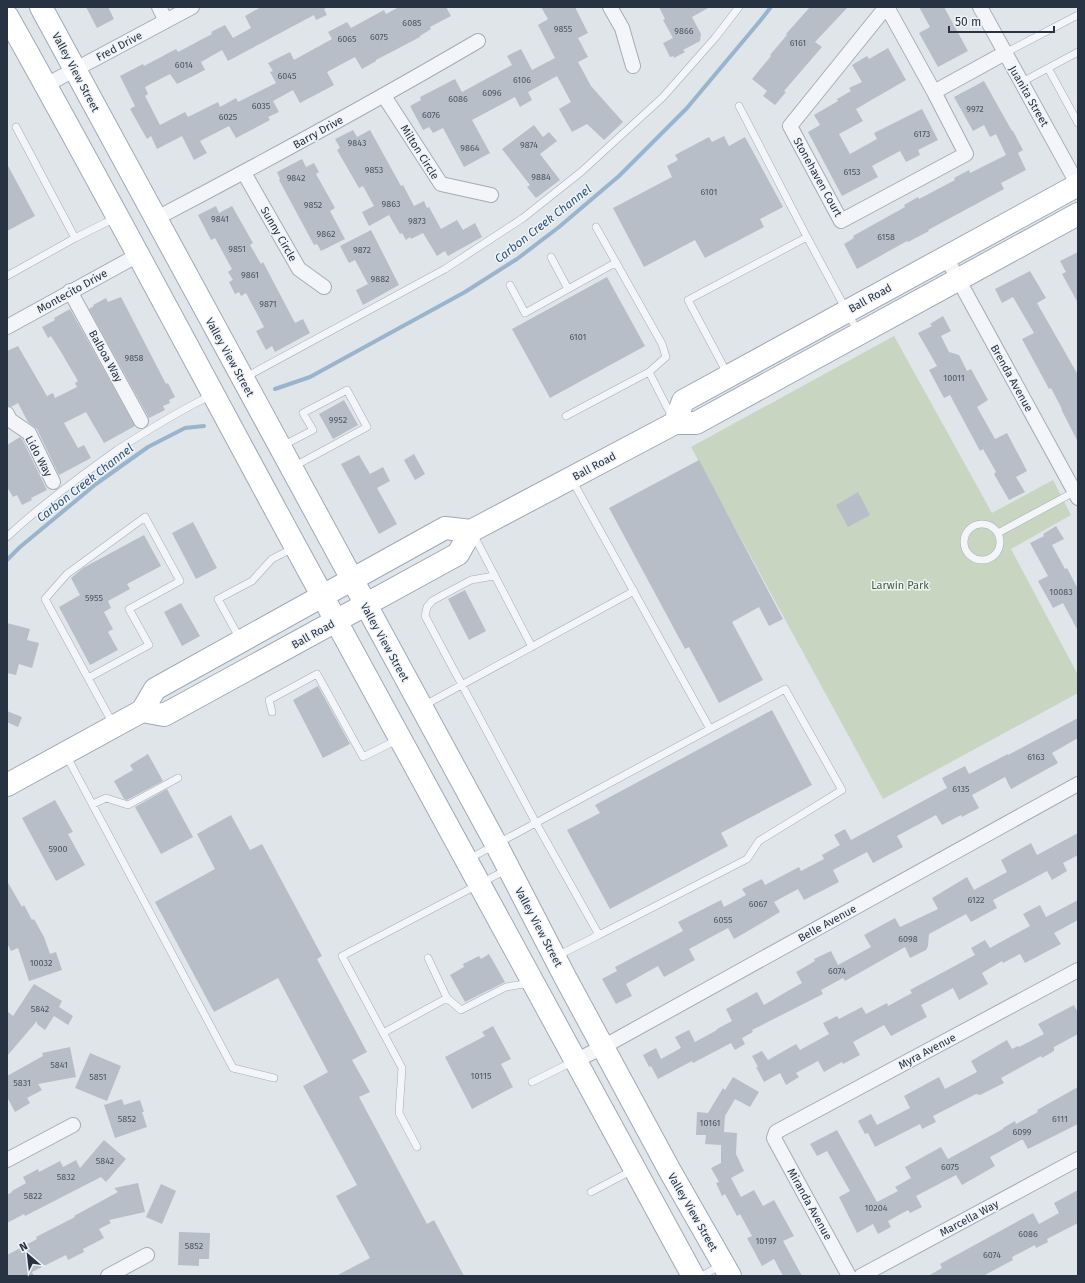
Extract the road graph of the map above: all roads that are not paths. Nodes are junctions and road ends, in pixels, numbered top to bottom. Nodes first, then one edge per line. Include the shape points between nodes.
1 (41, 7) edge
2 (159, 7) edge
3 (192, 7) edge
4 (610, 7) edge
5 (739, 7) edge
6 (886, 7) edge
7 (980, 7) edge
8 (1078, 15) edge
9 (7, 16) edge
10 (166, 21) junction
11 (478, 41) dead end
12 (1005, 53) junction
13 (1078, 53) edge
14 (634, 66) dead end
15 (1048, 68) junction
16 (74, 69) junction
17 (1022, 82) junction
18 (46, 85) junction
19 (934, 92) junction
20 (384, 96) junction
21 (739, 106) dead end
22 (1078, 123) edge
23 (16, 127) dead end
24 (244, 173) junction
25 (1078, 185) edge
26 (491, 195) dead end
27 (1078, 214) edge
28 (117, 216) junction
29 (155, 219) junction
30 (596, 227) dead end
31 (807, 237) junction
32 (75, 238) junction
33 (138, 255) junction
34 (551, 257) dead end
35 (946, 257) junction
36 (616, 263) junction
37 (7, 276) edge
38 (958, 280) junction
39 (510, 286) dead end
40 (324, 287) dead end
41 (568, 289) junction
42 (70, 291) junction
43 (846, 311) junction
44 (7, 327) edge
45 (859, 334) junction
46 (650, 372) junction
47 (728, 376) junction
48 (242, 379) junction
49 (214, 395) junction
50 (7, 414) edge
51 (566, 416) dead end
52 (141, 421) dead end
53 (675, 423) junction
54 (279, 447) junction
55 (291, 468) junction
56 (571, 478) junction
57 (53, 482) dead end
58 (1076, 495) edge
59 (471, 531) junction
60 (998, 534) junction
61 (7, 536) edge
62 (295, 547) junction
63 (494, 576) junction
64 (351, 580) junction
65 (634, 591) junction
66 (322, 596) junction
67 (365, 605) junction
68 (335, 621) junction
69 (241, 641) junction
70 (532, 647) junction
71 (88, 678) junction
72 (462, 686) junction
73 (421, 707) junction
74 (142, 711) junction
75 (272, 712) dead end
76 (114, 726) junction
77 (710, 729) junction
78 (399, 738) junction
79 (65, 753) junction
80 (178, 778) dead end
81 (1078, 784) edge
82 (7, 785) edge
83 (93, 804) junction
84 (536, 823) junction
85 (496, 844) junction
86 (465, 861) junction
87 (508, 868) junction
88 (478, 883) junction
89 (599, 934) junction
90 (555, 957) junction
91 (428, 958) dead end
92 (1078, 970) edge
93 (532, 982) junction
94 (447, 998) junction
95 (383, 1033) junction
96 (603, 1047) junction
97 (575, 1060) junction
98 (274, 1078) dead end
99 (532, 1082) dead end
100 (73, 1125) dead end
101 (776, 1132) joint
102 (417, 1147) dead end
103 (1078, 1159) edge
104 (7, 1160) edge
105 (633, 1170) junction
106 (591, 1192) dead end
107 (147, 1255) dead end
108 (726, 1270) edge
109 (108, 1276) edge
110 (693, 1276) edge
111 (702, 1276) edge
112 (849, 1276) edge
113 (861, 1276) edge

1 - 16 main road, Valley View Street
2 - 10 street
3 - 10 street, Fred Drive
4 - 14 street via 622,28
5 - 48 lane via 663,97 581,172 523,218 445,269
6 - 19 street
6 - 19 street, Stonehaven Court via 790,126 841,221 966,154
7 - 12 street, Juanita Street
8 - 12 lane
9 - 18 main road
10 - 16 street, Fred Drive
11 - 20 street, Barry Drive
12 - 17 street, Juanita Street
12 - 19 street
13 - 15 lane
15 - 17 lane
15 - 22 lane
16 - 18 street, Fred Drive
16 - 29 main road, Valley View Street
17 - 25 street, Juanita Street
18 - 28 main road
20 - 24 street, Barry Drive
20 - 26 street, Milton Circle via 441,184
21 - 31 lane
23 - 32 lane
24 - 29 street, Barry Drive
24 - 40 street, Sunny Circle via 299,269
25 - 35 main road, Ball Road
27 - 38 main road, Ball Road
28 - 32 lane
28 - 33 main road
29 - 48 main road, Valley View Street
30 - 36 lane
31 - 43 lane
31 - 47 lane via 688,300
32 - 37 lane
33 - 42 street, Montecito Drive
33 - 49 main road
34 - 41 lane
35 - 38 street, Brenda Avenue
35 - 43 main road, Ball Road
36 - 41 lane
36 - 46 lane via 662,344 666,357
38 - 45 main road, Ball Road
38 - 58 street, Brenda Avenue
39 - 41 lane via 525,313
42 - 44 street, Montecito Drive
42 - 52 street, Balboa Way
43 - 45 lane
43 - 47 main road, Ball Road
45 - 53 main road, Ball Road via 696,423
46 - 51 lane
46 - 53 lane
47 - 53 main road, Ball Road via 683,401
48 - 54 main road, Valley View Street
49 - 61 lane via 186,407 150,428 51,499
49 - 62 main road
50 - 57 street, Lido Way via 10,420 29,433
53 - 56 main road, Ball Road
54 - 55 main road, Valley View Street
54 - 55 lane via 313,430 303,413 347,390 367,427
55 - 64 main road, Valley View Street
56 - 59 main road, Ball Road
56 - 65 lane
58 - 60 lane
59 - 63 lane
59 - 64 main road via 445,528
59 - 67 main road, Ball Road via 458,554
60 - 60 lane via 984,524 973,526 964,540 967,552 976,559 988,559 1000,546
62 - 66 main road
62 - 69 lane via 272,559 252,581 218,599
63 - 70 lane
63 - 72 lane via 471,580 432,601 427,607 426,616
64 - 66 main road
64 - 67 main road, Valley View Street
65 - 70 lane
65 - 77 lane
66 - 68 main road
66 - 69 main road
67 - 68 main road, Ball Road
67 - 73 main road, Valley View Street
68 - 74 main road, Ball Road via 164,715
68 - 78 main road
69 - 74 main road via 155,689
70 - 72 lane
71 - 71 lane via 45,599 68,574 145,517 180,581 129,609 149,645
71 - 76 lane
72 - 73 lane
72 - 84 lane
73 - 85 main road, Valley View Street
74 - 76 main road
75 - 78 lane via 269,700 317,674 363,757
76 - 79 main road
77 - 84 lane
77 - 89 lane via 785,689 842,790 759,841 747,859
78 - 86 main road
79 - 82 main road
79 - 83 lane
80 - 83 lane via 128,805 106,798
81 - 96 street, Belle Avenue
83 - 98 lane via 233,1068
84 - 85 lane
84 - 89 lane
85 - 86 lane
85 - 87 main road, Valley View Street
86 - 88 main road
87 - 88 lane
87 - 90 main road, Valley View Street
88 - 93 main road
88 - 95 lane via 342,956
89 - 90 lane
90 - 96 main road, Valley View Street
91 - 94 lane
92 - 101 street, Myra Avenue
93 - 94 lane via 506,987 461,1010
93 - 97 main road
94 - 95 lane
95 - 102 lane via 402,1068 399,1113
96 - 97 street, Belle Avenue
96 - 108 main road, Valley View Street
97 - 99 lane
97 - 105 main road
100 - 104 street
101 - 112 street, Miranda Avenue via 776,1142
103 - 113 street, Marcella Way
105 - 106 lane
105 - 110 main road
107 - 109 street
108 - 111 lane

